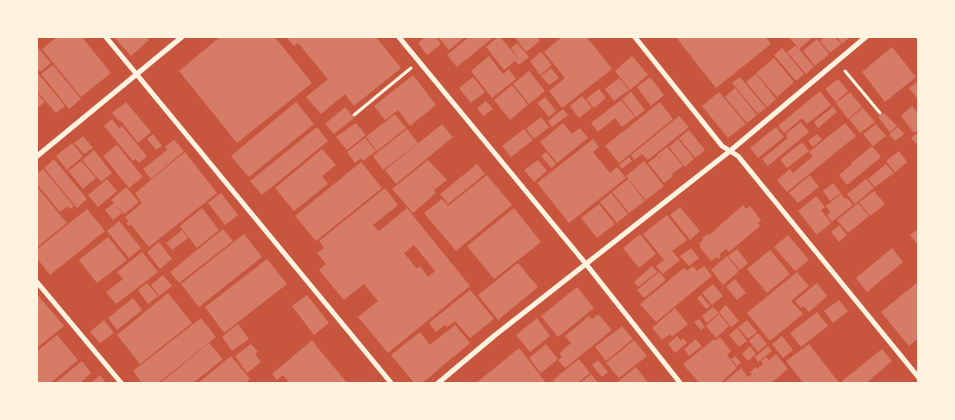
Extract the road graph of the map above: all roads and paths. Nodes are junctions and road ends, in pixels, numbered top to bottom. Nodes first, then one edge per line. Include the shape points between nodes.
1 (105, 36) edge
2 (183, 36) edge
3 (398, 36) edge
4 (634, 36) edge
5 (867, 36) edge
6 (419, 62) junction
7 (836, 62) junction
8 (137, 74) junction
9 (880, 113) dead end
10 (354, 115) dead end
11 (730, 151) junction
12 (36, 157) edge
13 (586, 264) junction
14 (36, 281) edge
15 (919, 378) edge
16 (122, 384) edge
17 (392, 384) edge
18 (437, 384) edge
19 (681, 384) edge

1 - 8 street
2 - 8 street
3 - 6 street
4 - 11 street via 722,146
5 - 7 street
6 - 10 path
6 - 13 street
7 - 9 path
7 - 11 street
8 - 12 street
8 - 17 street
11 - 13 street
11 - 15 street via 738,156
13 - 18 street
13 - 19 street
14 - 16 street

